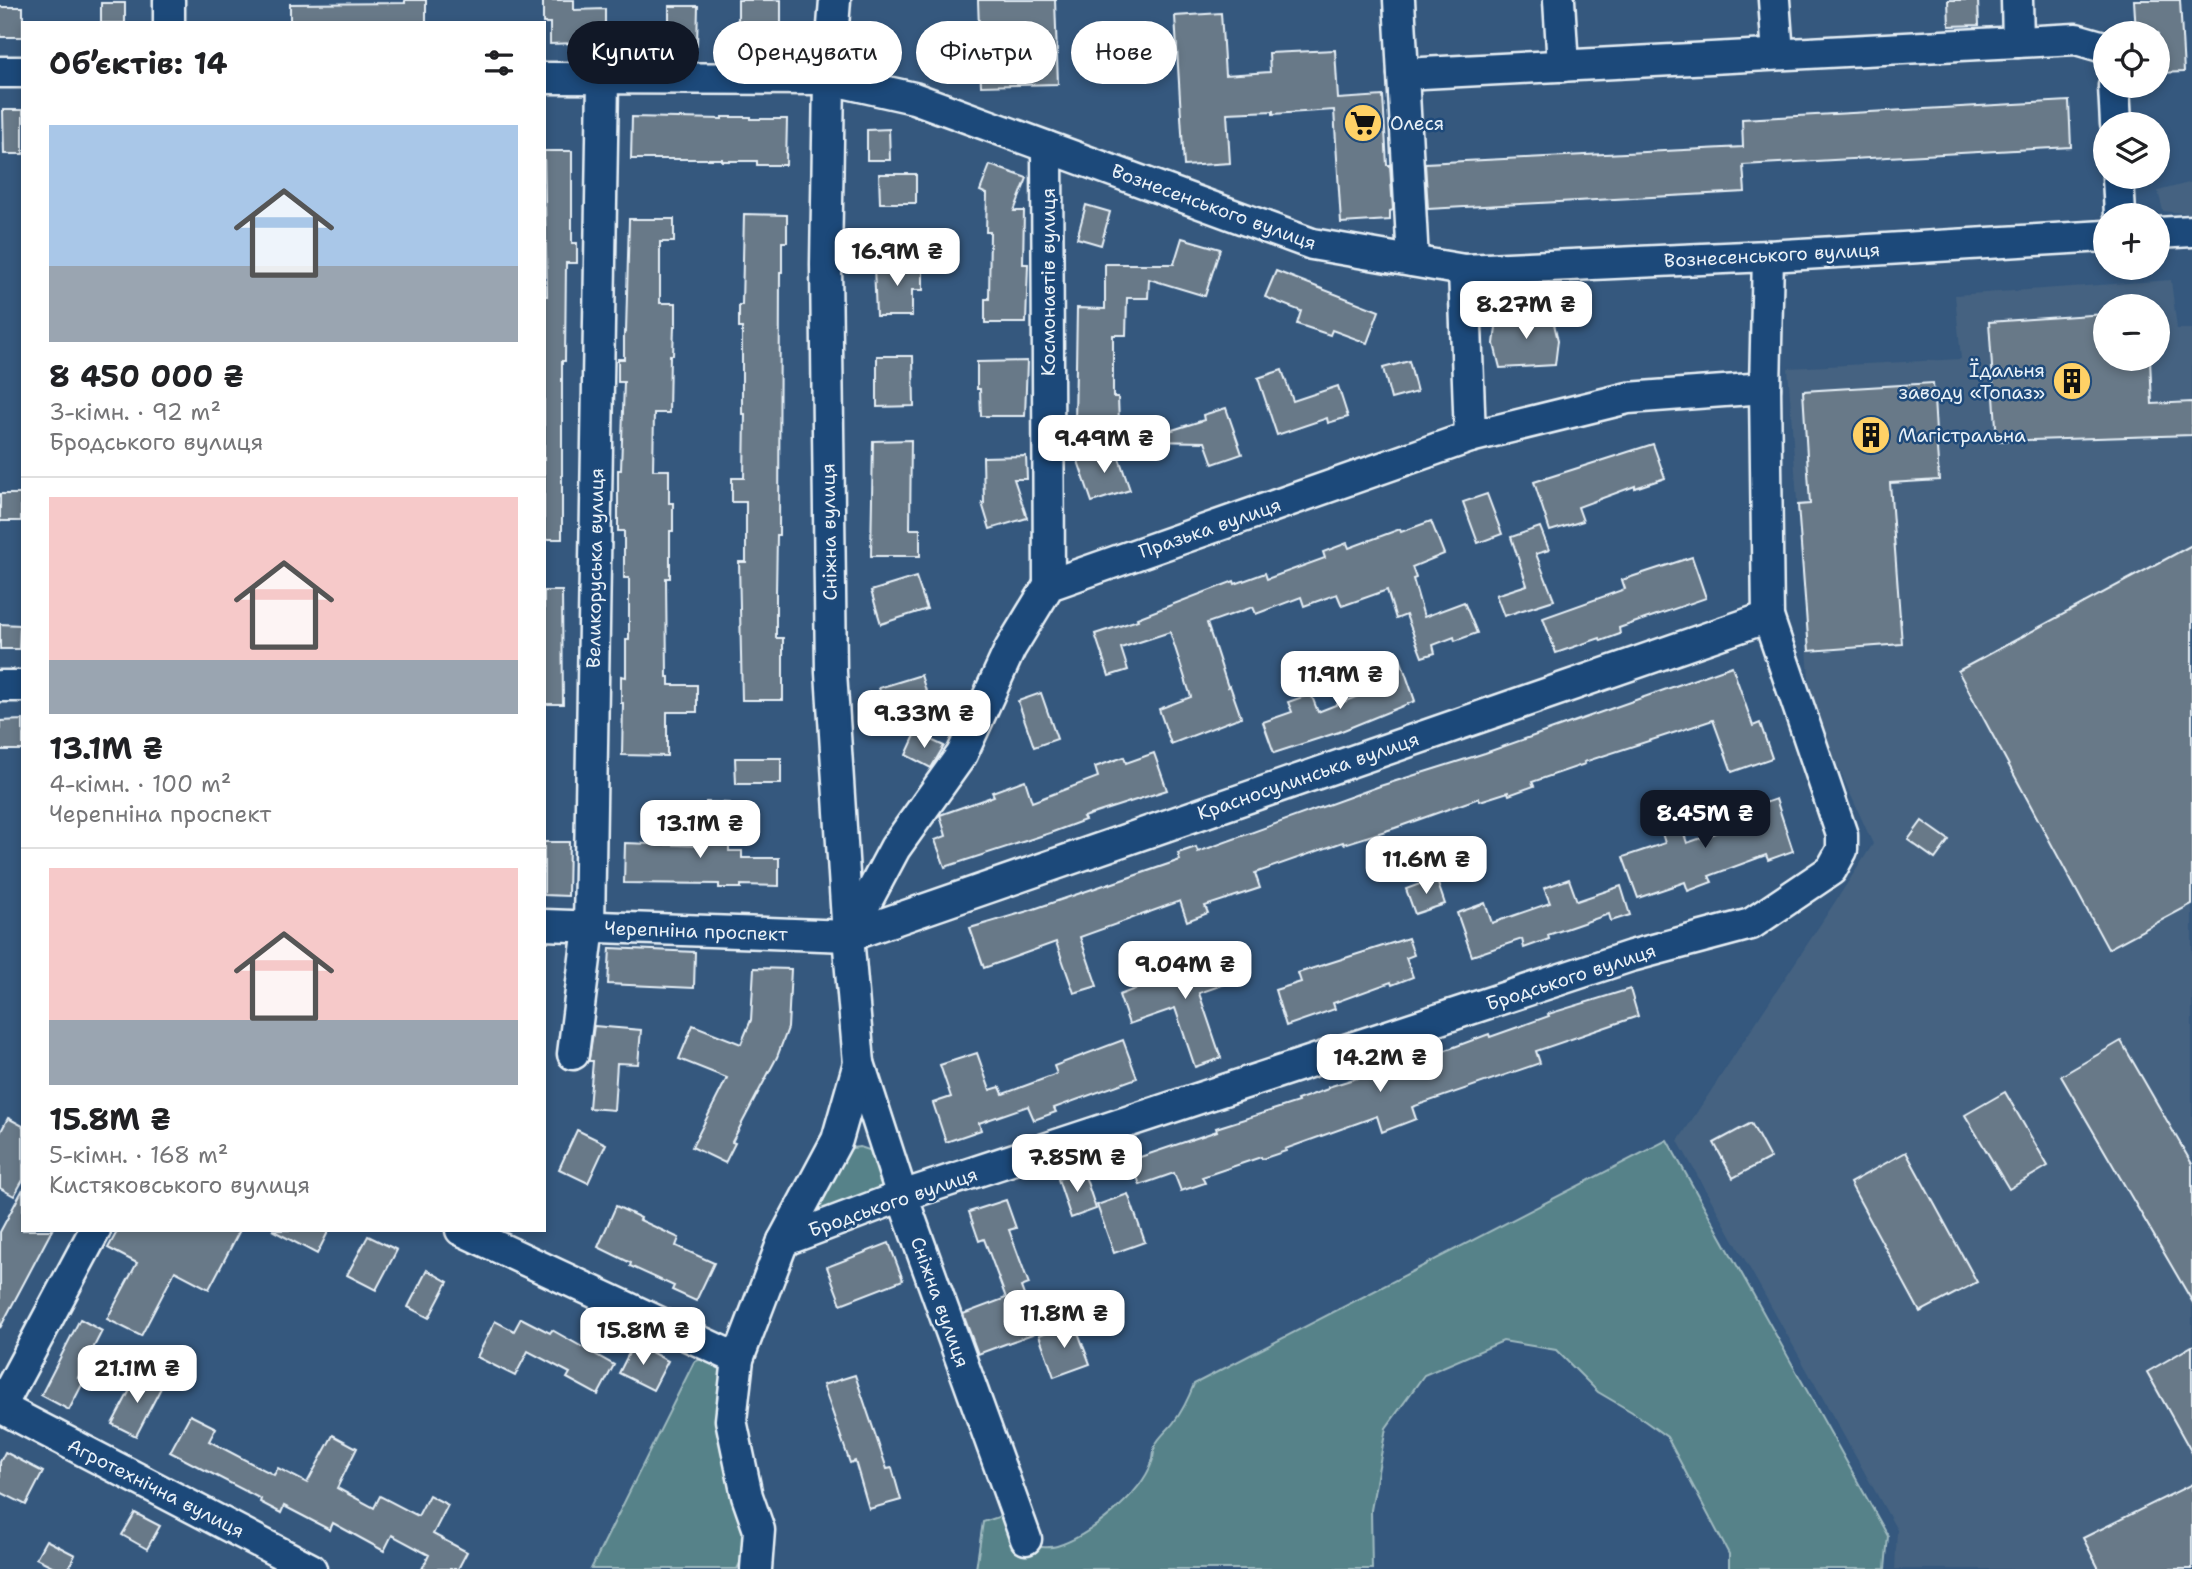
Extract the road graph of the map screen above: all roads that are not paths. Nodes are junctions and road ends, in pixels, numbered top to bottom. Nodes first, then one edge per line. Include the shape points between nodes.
1 (169, 0) edge
2 (835, 0) edge
3 (1399, 0) edge
4 (1559, 0) edge
5 (1774, 0) edge
6 (2017, 0) edge
7 (169, 21) edge
8 (833, 21) edge
9 (2018, 41) junction
10 (2093, 44) edge
11 (1777, 54) junction
12 (1563, 66) junction
13 (0, 72) edge
14 (21, 72) edge
15 (1403, 75) junction
16 (546, 78) edge
17 (567, 79) edge
18 (603, 84) edge
19 (829, 84) edge
20 (851, 84) edge
21 (1047, 147) junction
22 (2093, 237) edge
23 (1768, 256) junction
24 (1413, 261) junction
25 (1464, 270) junction
26 (1765, 388) junction
27 (1470, 437) junction
28 (1049, 585) junction
29 (1768, 617) junction
30 (0, 686) edge
31 (21, 686) edge
32 (546, 925) edge
33 (589, 927) junction
34 (848, 936) junction
35 (573, 1055) dead end
36 (859, 1063) junction
37 (902, 1196) junction
38 (94, 1232) edge
39 (465, 1232) edge
40 (783, 1241) junction
41 (738, 1359) junction
42 (0, 1407) edge
43 (1026, 1539) dead end
44 (311, 1569) edge
45 (756, 1569) edge

1 - 7 street
2 - 8 street, Сніжна вулиця
3 - 15 street
4 - 12 street
5 - 11 street
6 - 9 street
9 - 10 street via 2076,39
9 - 11 street
11 - 12 street
12 - 15 street
13 - 14 street
15 - 24 street
16 - 17 street, Вознесенського вулиця
18 - 33 street, Великоруська вулиця
19 - 34 street, Сніжна вулиця via 825,265 831,672
20 - 21 street, Вознесенського вулиця via 914,98
21 - 24 street, Вознесенського вулиця via 1312,244
21 - 28 street, Космонавтів вулиця
22 - 23 street, Вознесенського вулиця
23 - 25 street, Вознесенського вулиця
23 - 26 street
24 - 25 street, Вознесенського вулиця
25 - 27 street
26 - 27 street, Празька вулиця via 1628,398
26 - 29 street
27 - 28 street, Празька вулиця
28 - 34 street via 1010,649 962,754 895,848
29 - 34 street, Красносулинська вулиця
29 - 37 street, Бродського вулиця via 1842,835 1842,849 1830,870 1751,924 1631,956
30 - 31 street
32 - 33 street, Черепніна проспект
33 - 34 street, Черепніна проспект
33 - 35 street, Великоруська вулиця
34 - 36 street, Сніжна вулиця
36 - 37 street, Сніжна вулиця
36 - 40 street, Сніжна вулиця via 837,1140
37 - 40 street, Бродського вулиця
37 - 43 street, Сніжна вулиця
38 - 42 street
39 - 41 street
40 - 41 street, Сніжна вулиця
41 - 45 street, Сніжна вулиця via 731,1420 759,1530
42 - 44 street, Агротехнічна вулиця

